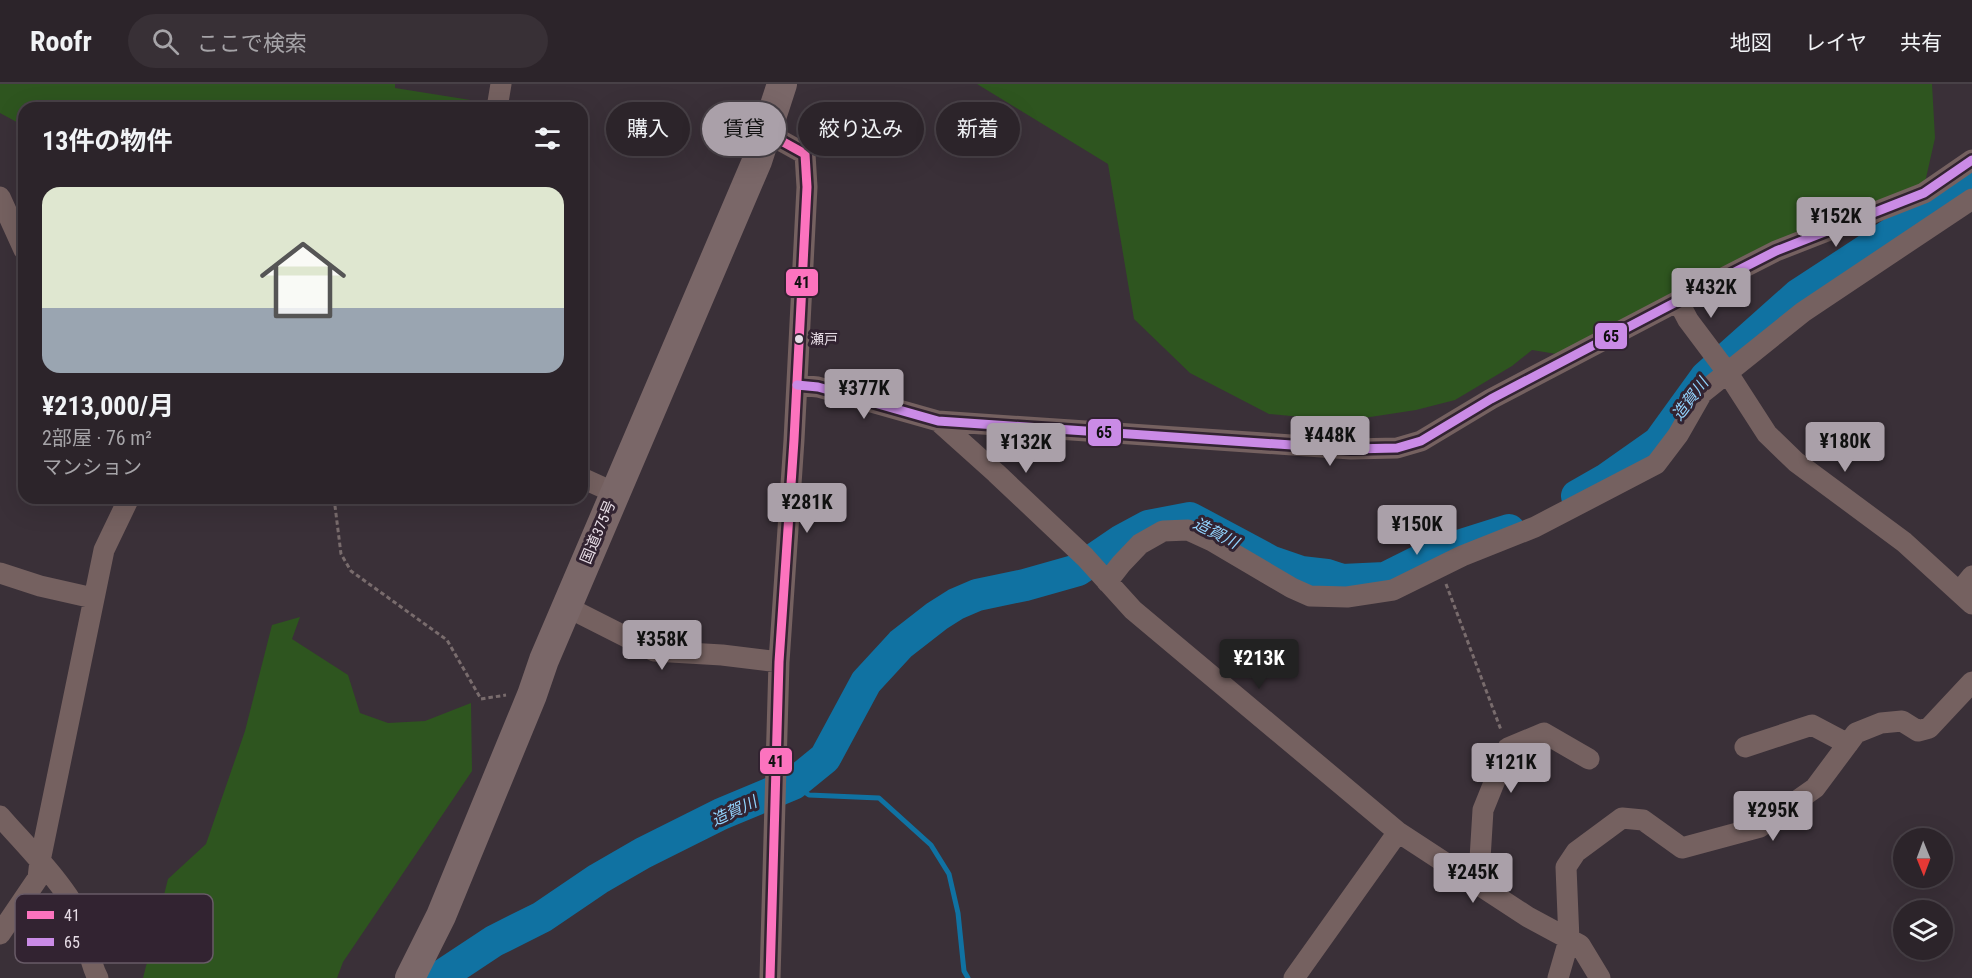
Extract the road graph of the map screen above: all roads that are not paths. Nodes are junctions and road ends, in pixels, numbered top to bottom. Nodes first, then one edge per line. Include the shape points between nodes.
1 (501, 84) edge
2 (782, 84) edge
3 (497, 102) edge
4 (776, 102) edge
5 (786, 143) edge
6 (759, 156) edge
7 (1972, 160) edge
8 (0, 197) edge
9 (1972, 199) edge
10 (18, 237) edge
11 (1678, 301) junction
12 (1721, 364) junction
13 (796, 385) junction
14 (938, 421) junction
15 (588, 481) edge
16 (615, 493) junction
17 (126, 504) edge
18 (1096, 570) junction
19 (0, 573) edge
20 (1968, 591) edge
21 (93, 598) junction
22 (567, 607) junction
23 (779, 662) junction
24 (1972, 682) edge
25 (1848, 744) junction
26 (1745, 747) dead end
27 (1589, 759) dead end
28 (0, 816) edge
29 (1398, 832) junction
30 (40, 861) junction
31 (1471, 878) junction
32 (27, 894) edge
33 (65, 894) edge
34 (15, 912) edge
35 (0, 934) edge
36 (1569, 940) junction
37 (91, 963) edge
38 (98, 978) edge
39 (410, 978) edge
40 (770, 978) edge
41 (1294, 978) edge
42 (1558, 978) edge
43 (1600, 978) edge

1 - 3 street
2 - 4 highway, 国道375号
5 - 13 street via 805,154 807,187
6 - 16 highway, 国道375号
7 - 11 street via 1924,194 1776,251
8 - 10 street
9 - 12 street
11 - 12 street
11 - 14 street via 1491,399 1421,441 1397,448 1351,449
12 - 18 street via 1656,464 1535,527 1394,590 1347,597 1310,596 1188,530 1163,531 1140,544 1120,564
12 - 20 street via 1767,434 1796,462
13 - 14 street via 818,387
13 - 23 street
14 - 18 street
15 - 16 street
16 - 22 highway, 国道375号
17 - 21 street via 104,550
18 - 29 street via 1133,610
19 - 21 street
21 - 30 street
22 - 23 street via 654,651
22 - 39 highway, 国道375号 via 441,916
23 - 40 street
24 - 25 street via 1929,728 1918,731 1902,721 1881,723 1856,733
25 - 26 street via 1812,725
25 - 36 street via 1815,789 1760,826 1682,848 1643,820 1622,818 1576,852 1566,867
27 - 31 street via 1544,733 1508,748 1483,810 1480,859
28 - 30 street
29 - 31 street
29 - 41 street
30 - 32 street via 38,878
30 - 33 street
31 - 36 street
34 - 35 street
36 - 42 street
36 - 43 street via 1580,945
37 - 38 street

